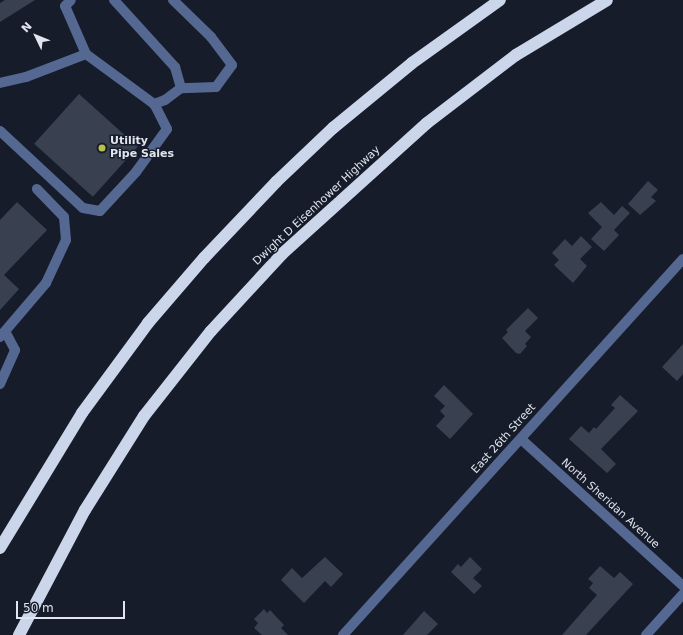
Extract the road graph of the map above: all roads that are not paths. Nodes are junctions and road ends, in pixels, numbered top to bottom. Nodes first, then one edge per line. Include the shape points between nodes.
1 (71, 0) edge
2 (114, 0) edge
3 (173, 0) edge
4 (500, 0) edge
5 (607, 0) edge
6 (86, 54) junction
7 (0, 83) edge
8 (181, 88) junction
9 (154, 104) junction
10 (0, 131) edge
11 (37, 189) dead end
12 (683, 259) edge
13 (2, 334) edge
14 (0, 384) edge
15 (521, 439) junction
16 (0, 548) edge
17 (683, 586) edge
18 (683, 594) edge
19 (19, 635) edge
20 (343, 635) edge
21 (646, 635) edge

1 - 6 street via 64,6
2 - 8 street via 175,67
3 - 8 street via 211,37 232,65 216,87
4 - 16 highway via 412,63 333,128 276,182 209,252 148,323 86,407 53,457
5 - 19 highway, Dwight D Eisenhower Highway via 516,55 427,123 282,254 211,331 144,416 85,510
6 - 7 street
6 - 9 street
8 - 9 street via 165,100
9 - 10 street via 167,129 136,172 100,211 83,208
11 - 13 street via 64,218 66,240 46,283
12 - 15 street, East 26th Street
13 - 14 street via 16,350
15 - 17 street, North Sheridan Avenue
15 - 20 street, East 26th Street
18 - 21 street

